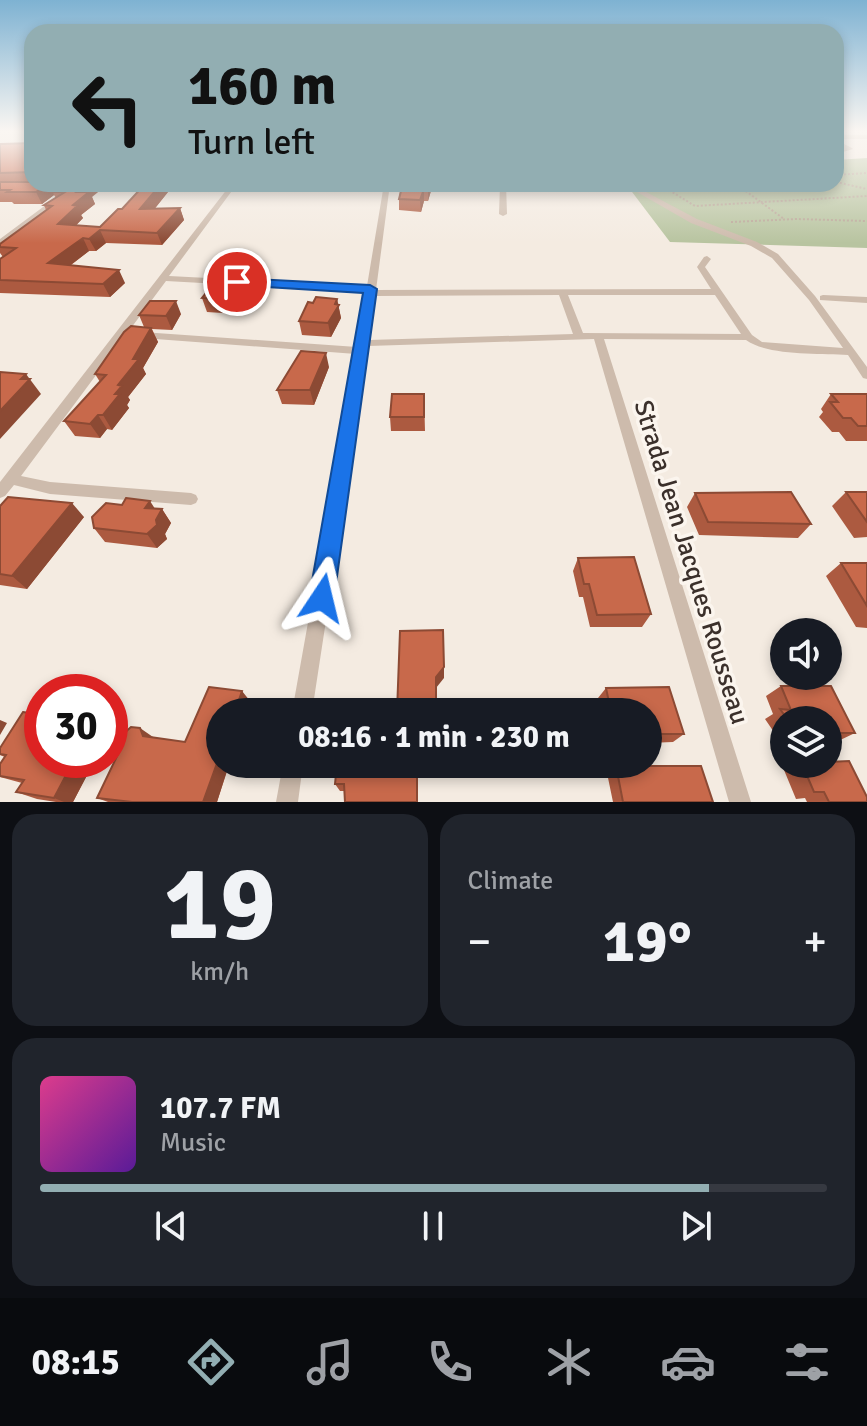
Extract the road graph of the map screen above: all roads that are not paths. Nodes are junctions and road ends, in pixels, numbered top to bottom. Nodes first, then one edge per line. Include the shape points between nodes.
1 (67, 192) edge
2 (228, 192) edge
3 (386, 192) edge
4 (503, 192) edge
5 (641, 192) edge
6 (503, 214) dead end
7 (0, 243) edge
8 (707, 259) dead end
9 (162, 278) junction
10 (370, 291) junction
11 (562, 292) junction
12 (715, 292) junction
13 (823, 298) dead end
14 (867, 300) edge
15 (120, 333) junction
16 (579, 336) junction
17 (598, 336) junction
18 (748, 337) junction
19 (363, 347) junction
20 (851, 352) junction
21 (867, 375) edge
22 (11, 479) junction
23 (0, 492) edge
24 (191, 499) dead end
25 (304, 698) edge
26 (291, 778) edge
27 (287, 802) edge
28 (740, 802) edge

1 - 7 street
2 - 9 street
3 - 10 street
4 - 6 street
5 - 20 street via 775,256
8 - 12 street via 701,267
9 - 10 street
9 - 15 street
10 - 11 street
10 - 19 street
11 - 12 street
11 - 16 street
12 - 18 street
13 - 14 street
15 - 19 street
15 - 22 street
16 - 17 street
16 - 19 street
17 - 18 street
17 - 28 street, Strada Jean Jacques Rousseau
18 - 20 street via 770,347
19 - 25 street
20 - 21 street
22 - 23 street
22 - 24 street via 50,488
26 - 27 street

